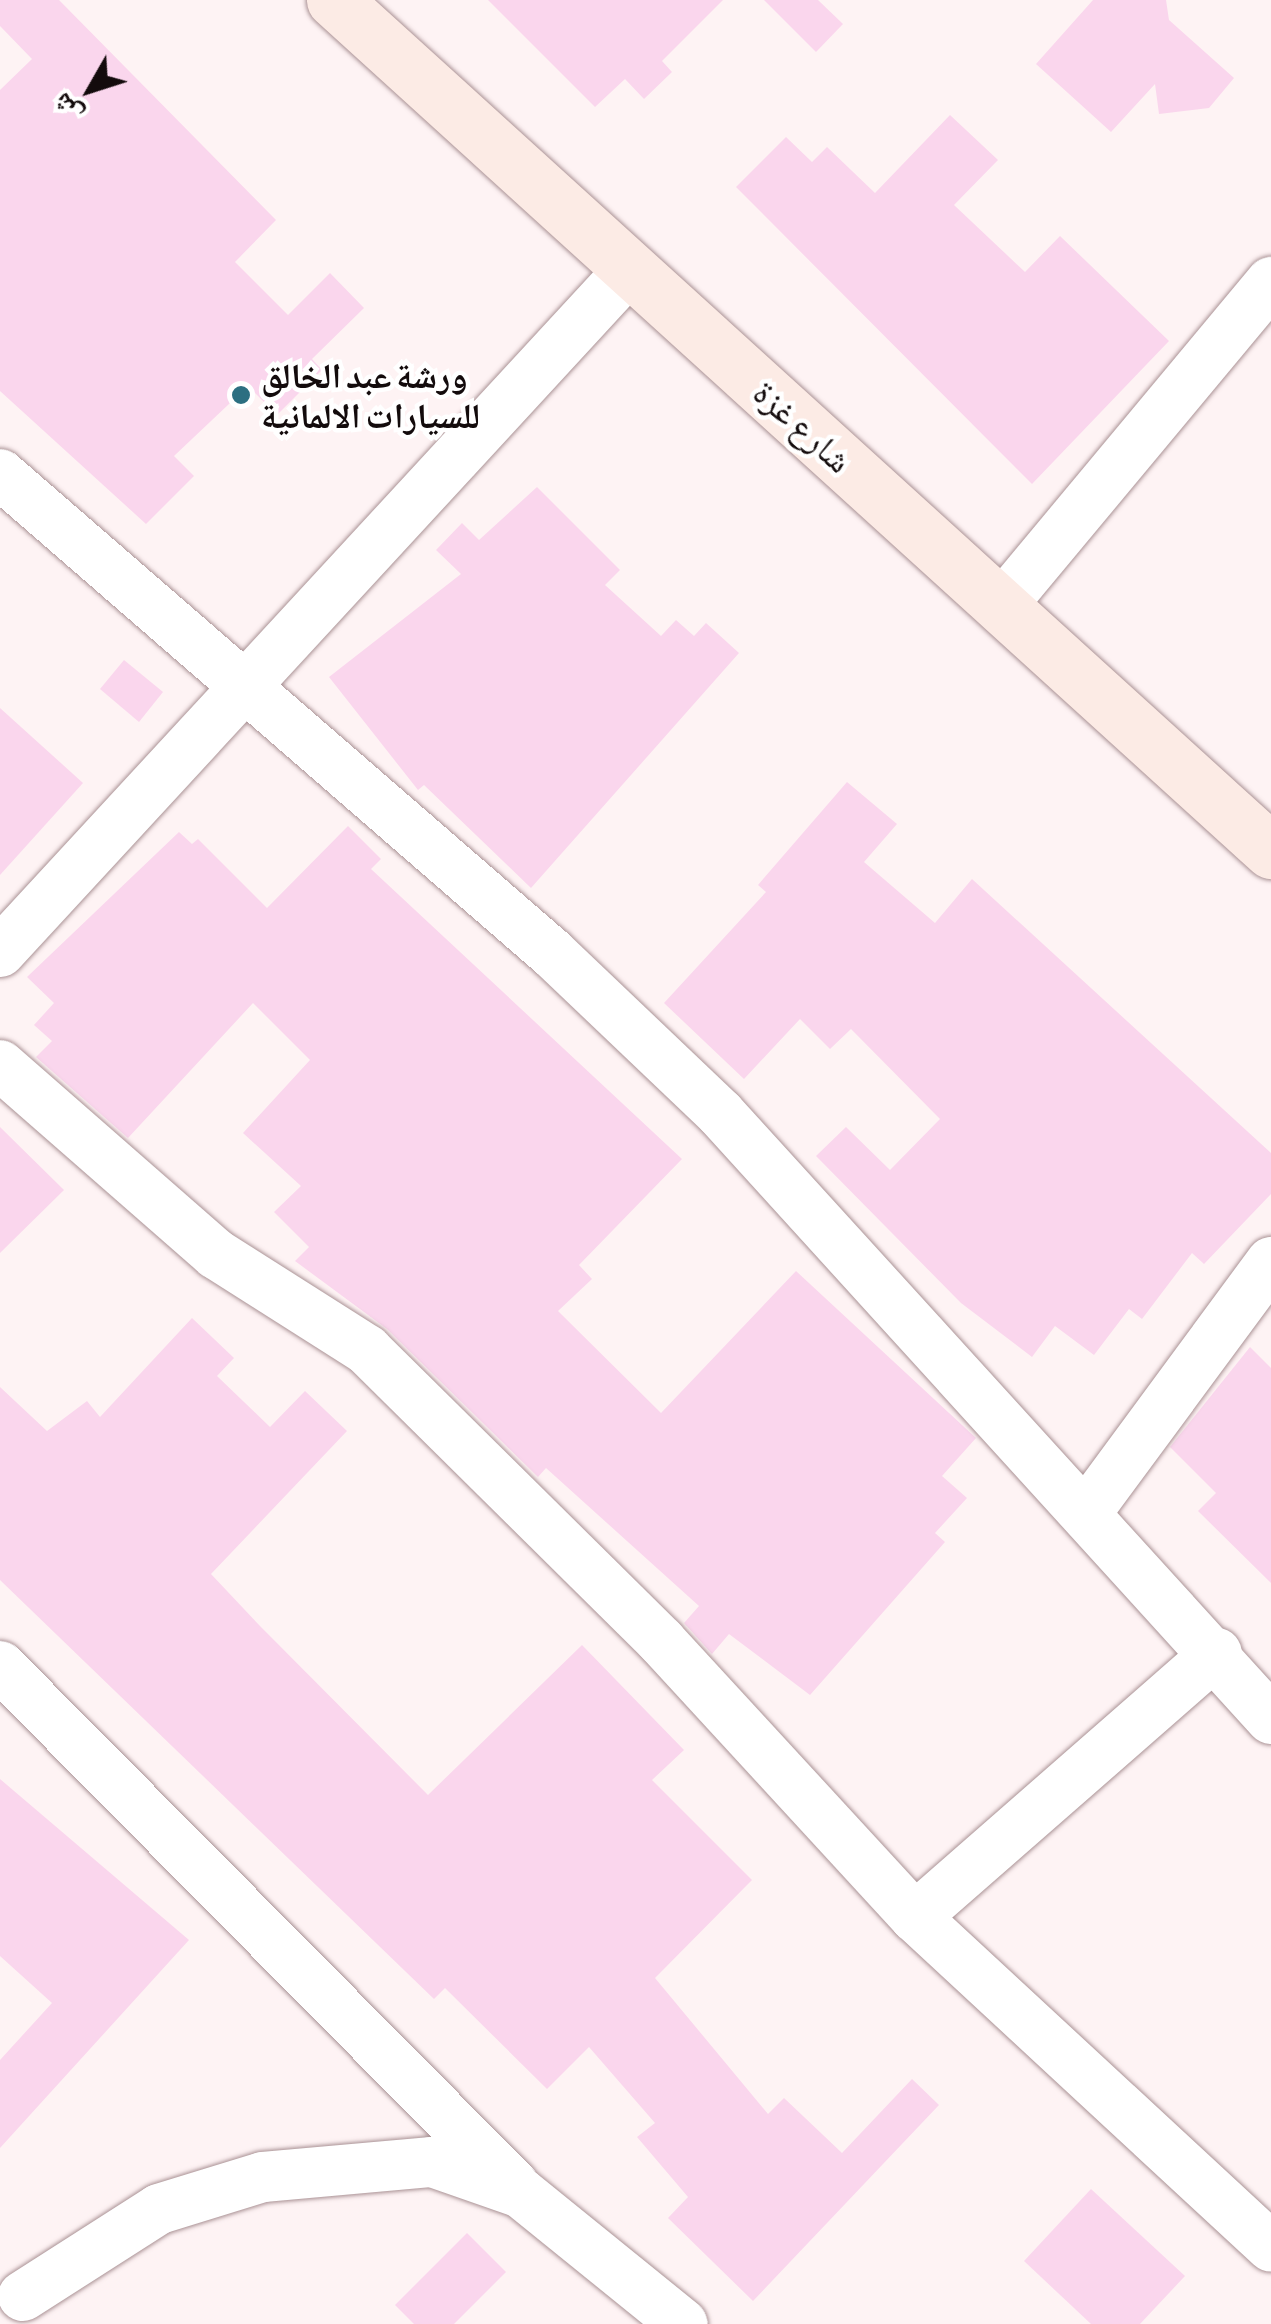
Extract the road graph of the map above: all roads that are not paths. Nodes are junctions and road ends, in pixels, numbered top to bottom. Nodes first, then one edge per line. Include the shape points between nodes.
1 (334, 0) edge
2 (630, 269) junction
3 (1271, 282) edge
4 (0, 474) edge
5 (1001, 606) junction
6 (242, 686) junction
7 (1271, 851) edge
8 (0, 952) edge
9 (0, 1065) edge
10 (1271, 1262) edge
11 (1086, 1513) junction
12 (1217, 1653) junction
13 (0, 1666) edge
14 (1271, 1719) edge
15 (914, 1916) junction
16 (521, 2192) junction
17 (1271, 2246) edge
18 (26, 2298) edge
19 (683, 2324) edge

1 - 2 main road, شارع غزة
2 - 5 main road, شارع غزة
2 - 6 street
3 - 5 street
4 - 6 street
5 - 7 main road, شارع غزة
6 - 8 street
6 - 11 street via 720,1113
9 - 15 street via 216,1254 366,1350 661,1641
10 - 11 street
11 - 12 street
12 - 14 street
12 - 15 street
13 - 16 street
15 - 17 street
16 - 18 street via 432,2162 263,2177 159,2208
16 - 19 street

